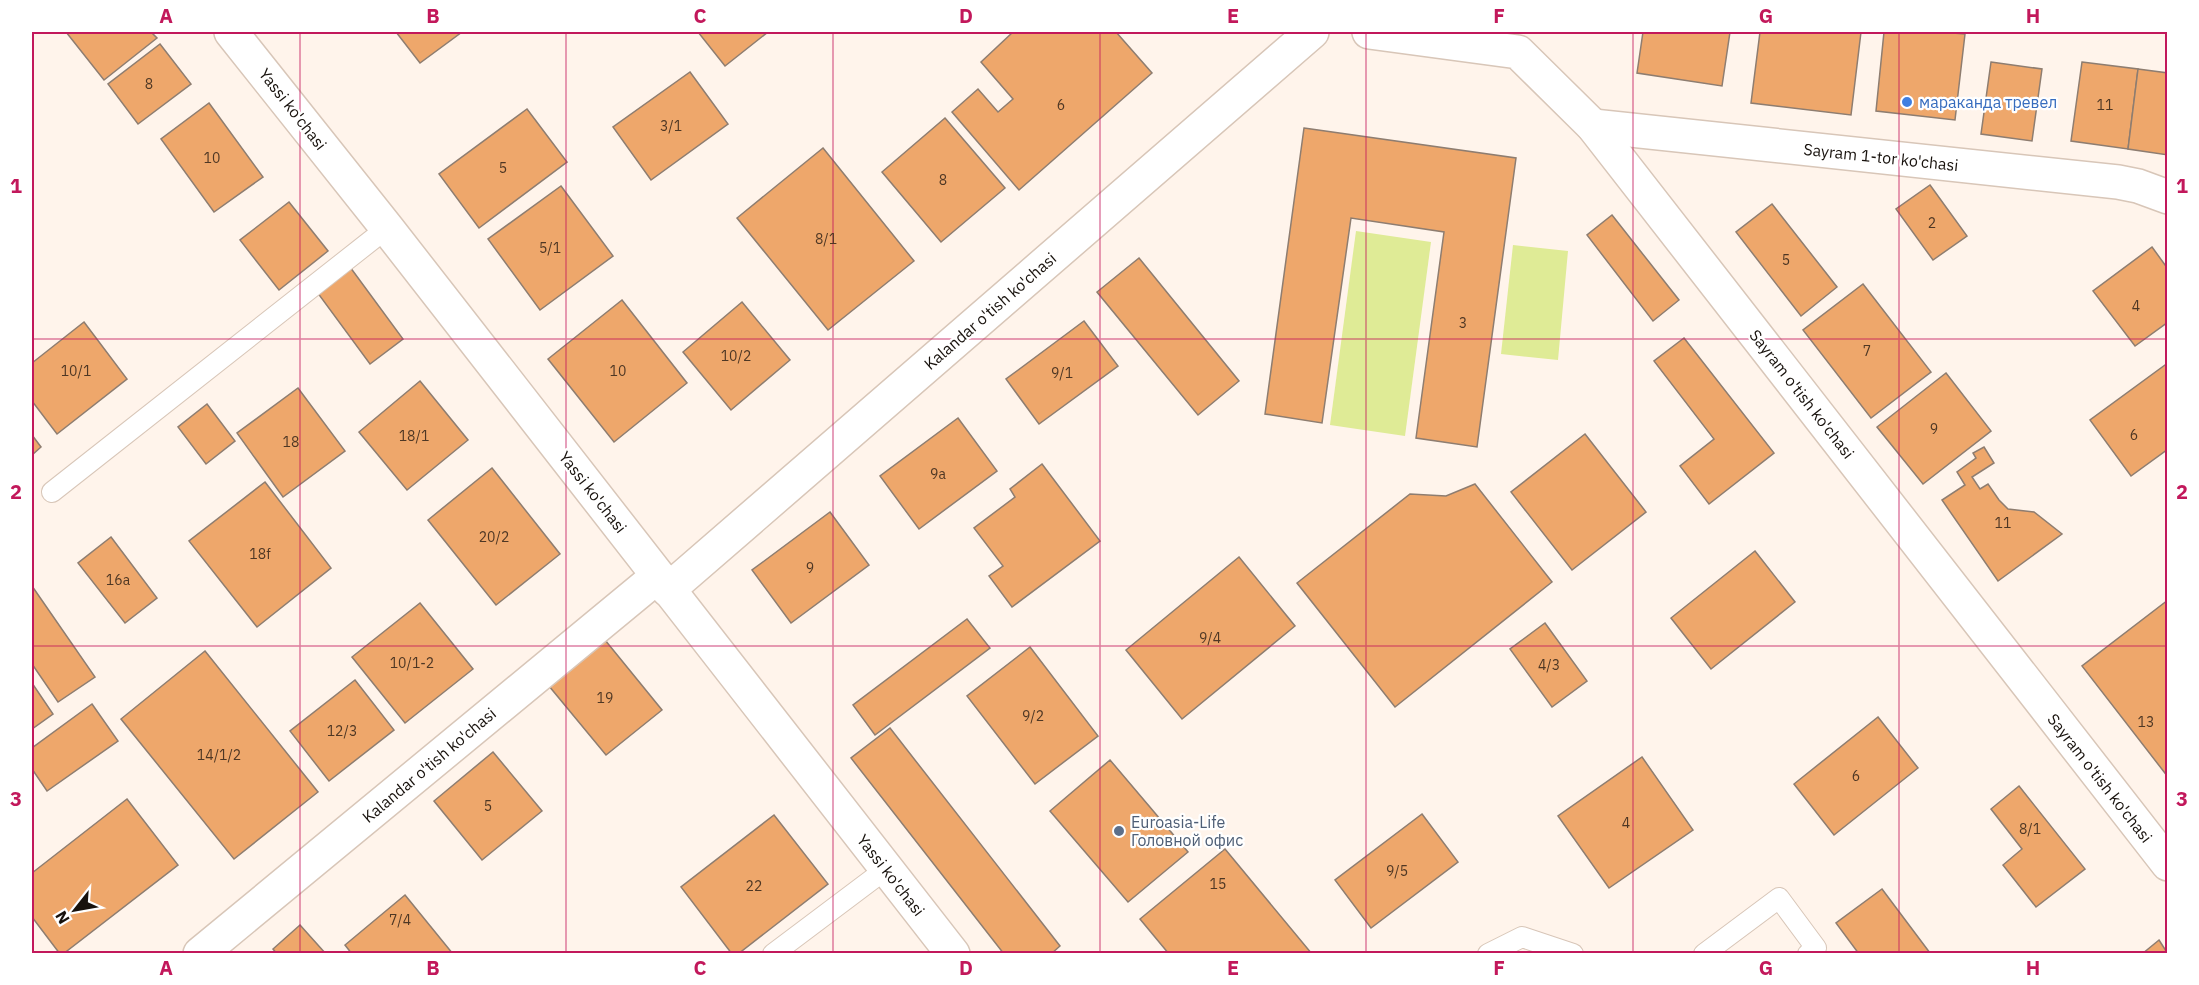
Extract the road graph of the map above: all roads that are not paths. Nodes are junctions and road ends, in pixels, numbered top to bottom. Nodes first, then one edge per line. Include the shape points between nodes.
1 (231, 32) edge
2 (1312, 32) edge
3 (1370, 32) edge
4 (1593, 126) junction
5 (2168, 197) edge
6 (387, 228) junction
7 (52, 492) dead end
8 (663, 583) junction
9 (2168, 864) edge
10 (886, 868) junction
11 (200, 954) edge
12 (773, 954) edge
13 (953, 954) edge
14 (1488, 954) edge
15 (1573, 954) edge
16 (1704, 954) edge
17 (1808, 954) edge

1 - 6 street, Yassi ko'chasi
2 - 8 street, Kalandar o'tish ko'chasi
3 - 4 street, Sayram o'tish ko'chasi via 1518,52
4 - 5 street, Sayram 1-tor ko'chasi via 2118,182
4 - 9 street, Sayram o'tish ko'chasi
6 - 7 lane
6 - 8 street, Yassi ko'chasi
8 - 10 street, Yassi ko'chasi
8 - 11 street, Kalandar o'tish ko'chasi
10 - 12 lane
10 - 13 street, Yassi ko'chasi
14 - 15 lane via 1522,937
16 - 17 lane via 1779,898 1816,948

